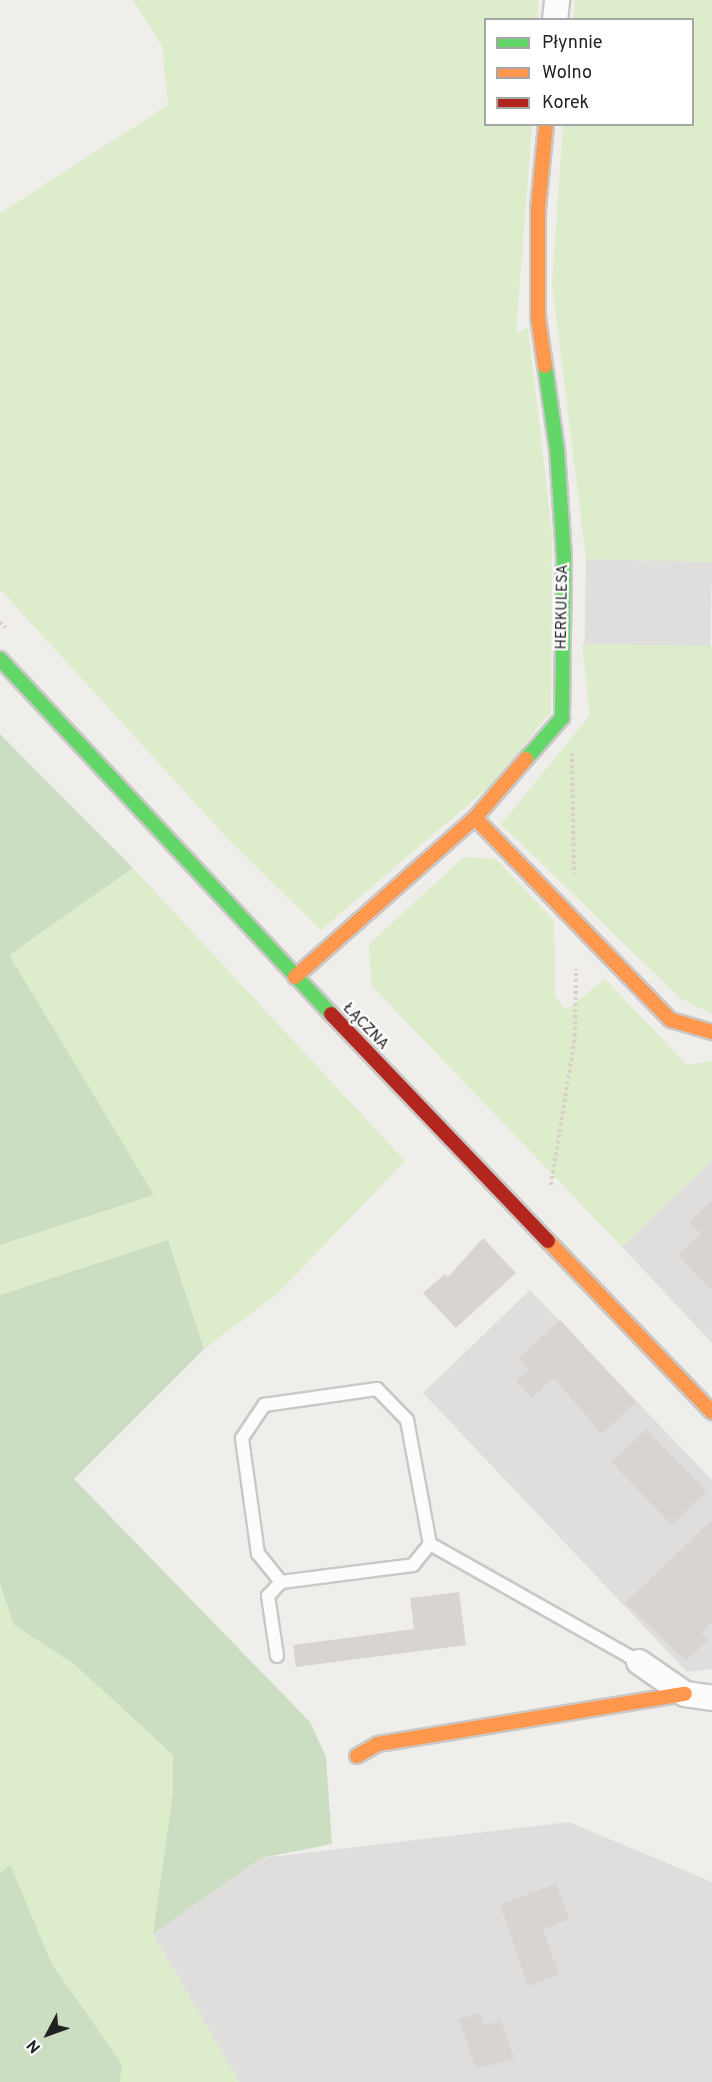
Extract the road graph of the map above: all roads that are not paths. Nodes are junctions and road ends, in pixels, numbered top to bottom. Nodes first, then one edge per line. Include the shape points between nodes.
1 (557, 0) edge
2 (555, 18) edge
3 (546, 126) edge
4 (0, 659) edge
5 (475, 818) junction
6 (294, 977) junction
7 (712, 1032) edge
8 (712, 1412) edge
9 (430, 1544) junction
10 (281, 1582) junction
11 (277, 1656) dead end
12 (639, 1662) joint
13 (685, 1694) junction
14 (712, 1698) edge
15 (357, 1756) dead end

1 - 2 street
3 - 5 street, HERKULESA via 538,208 538,317 557,450 562,533 562,718
4 - 6 street, ŁĄCZNA
5 - 6 street, HERKULESA
5 - 7 street via 670,1020
6 - 8 street, ŁĄCZNA
9 - 10 lane via 412,1565
9 - 10 lane via 407,1420 377,1389 264,1405 242,1438 258,1554
9 - 12 lane
10 - 11 lane via 268,1596
12 - 13 street
13 - 14 street
13 - 15 street via 378,1744

